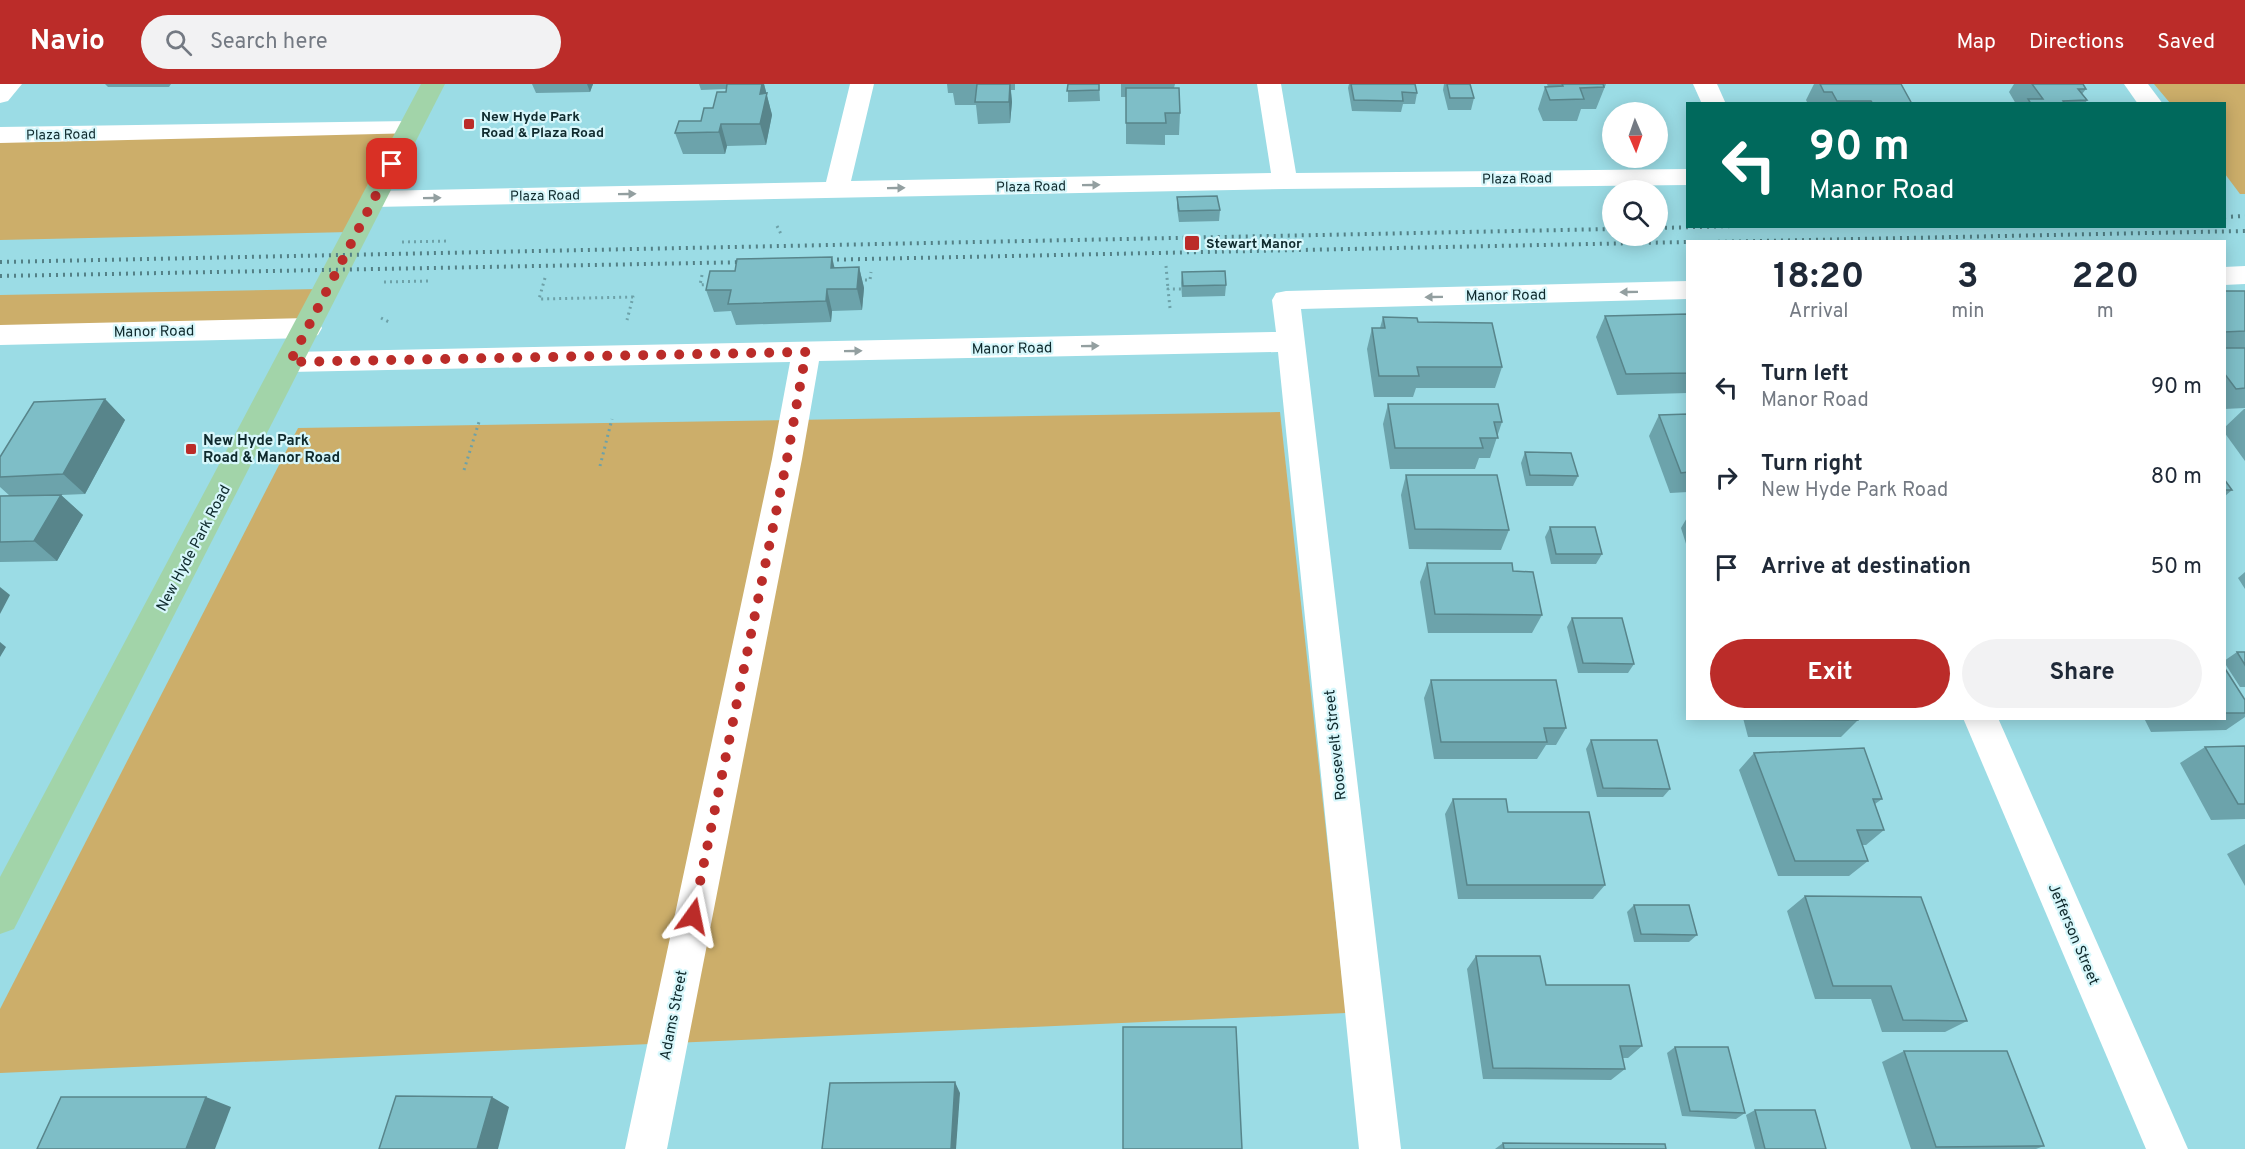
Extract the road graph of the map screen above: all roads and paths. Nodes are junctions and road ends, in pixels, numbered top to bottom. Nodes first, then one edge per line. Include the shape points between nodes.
1 (10, 84) edge
2 (433, 84) edge
3 (862, 84) edge
4 (1269, 84) edge
5 (1705, 84) edge
6 (2136, 84) edge
7 (0, 96) edge
8 (1713, 102) edge
9 (2150, 102) edge
10 (410, 128) junction
11 (0, 135) edge
12 (1686, 177) edge
13 (1284, 181) junction
14 (837, 189) junction
15 (374, 199) junction
16 (450, 241) dead end
17 (402, 242) dead end
18 (1166, 266) dead end
19 (871, 272) dead end
20 (702, 275) dead end
21 (2245, 275) edge
22 (2226, 276) edge
23 (545, 278) dead end
24 (856, 280) edge
25 (428, 281) dead end
26 (384, 282) dead end
27 (718, 284) edge
28 (1168, 289) junction
29 (1190, 289) edge
30 (1686, 291) edge
31 (1170, 310) dead end
32 (626, 323) dead end
33 (308, 328) junction
34 (0, 335) edge
35 (1290, 342) junction
36 (806, 352) junction
37 (290, 362) junction
38 (612, 419) dead end
39 (479, 422) dead end
40 (600, 466) dead end
41 (464, 470) dead end
42 (1981, 720) edge
43 (0, 916) edge
44 (646, 1149) edge
45 (1380, 1149) edge
46 (2167, 1149) edge

1 - 7 street
2 - 10 main road, New Hyde Park Road
3 - 14 street
4 - 13 street
5 - 8 street
6 - 9 street
10 - 11 street, Plaza Road
10 - 15 main road, New Hyde Park Road
12 - 13 street, Plaza Road
14 -> 13 street, Plaza Road
15 -> 14 street, Plaza Road
15 - 33 main road, New Hyde Park Road
16 - 17 path
18 - 28 path
19 - 24 path via 870,280
20 - 27 path via 700,285
21 - 22 street
23 - 32 path via 539,299 633,297
25 - 26 path
28 - 29 path
28 - 31 path
30 -> 35 street, Manor Road via 1286,300
33 - 34 street, Manor Road
33 - 37 main road, New Hyde Park Road
36 -> 35 street, Manor Road
35 - 45 street, Roosevelt Street
36 - 37 street, Manor Road
36 - 44 street, Adams Street
37 - 43 main road, New Hyde Park Road
38 - 40 path
39 - 41 path
42 - 46 street, Jefferson Street

